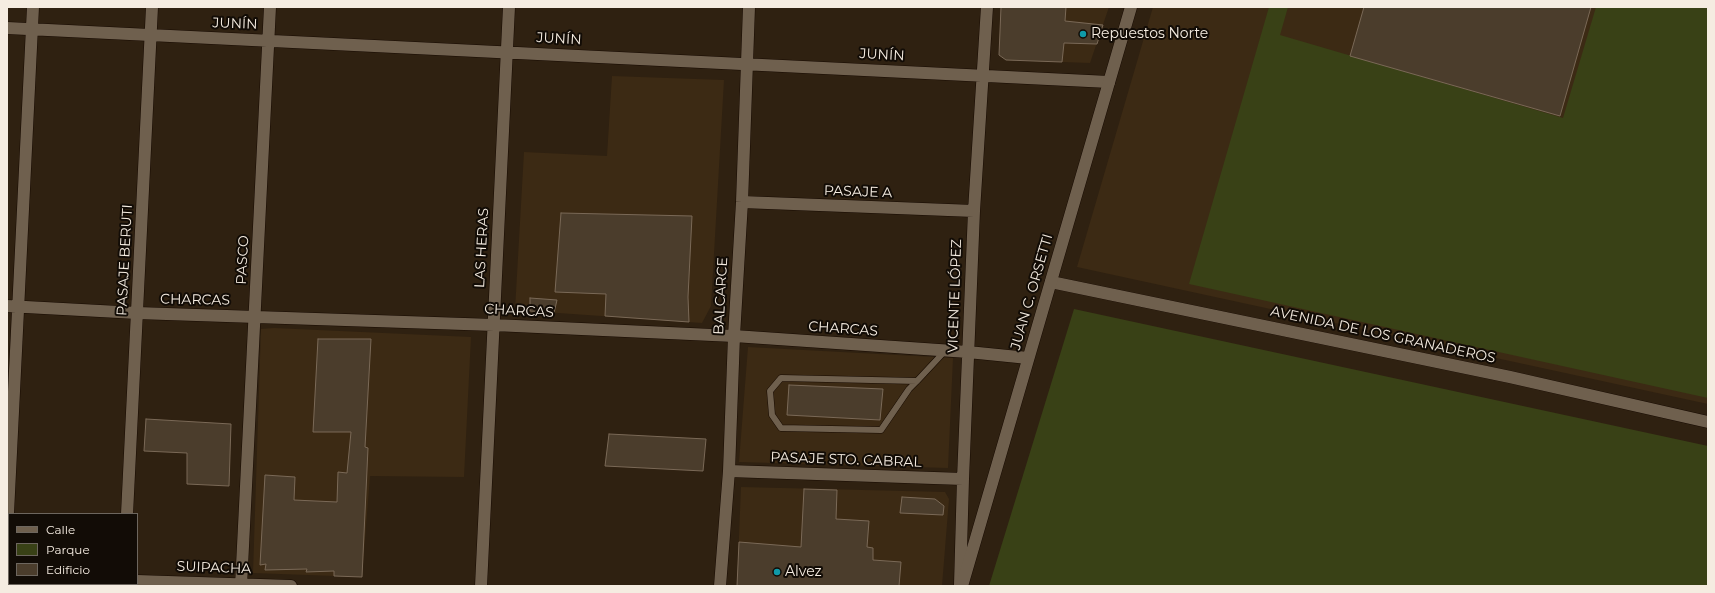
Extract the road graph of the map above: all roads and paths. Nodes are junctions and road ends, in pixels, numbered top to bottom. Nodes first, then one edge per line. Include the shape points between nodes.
1 (33, 7) edge
2 (152, 7) edge
3 (270, 7) edge
4 (509, 7) edge
5 (749, 7) edge
6 (987, 7) edge
7 (1131, 7) edge
8 (7, 28) edge
9 (32, 29) junction
10 (151, 35) junction
11 (269, 40) junction
12 (507, 52) junction
13 (746, 64) junction
14 (984, 75) junction
15 (1109, 82) junction
16 (742, 202) junction
17 (974, 211) junction
18 (1051, 282) junction
19 (13, 306) edge
20 (137, 313) junction
21 (255, 316) junction
22 (494, 325) junction
23 (734, 336) junction
24 (945, 351) junction
25 (968, 352) junction
26 (1028, 358) junction
27 (917, 381) junction
28 (1708, 422) edge
29 (729, 471) junction
30 (963, 479) junction
31 (127, 513) edge
32 (7, 533) edge
33 (138, 581) edge
34 (241, 585) edge
35 (291, 586) edge
36 (481, 586) edge
37 (720, 586) edge
38 (961, 586) edge

1 - 9 street
2 - 10 street, PASAJE BERUTI
3 - 11 street, PASCO
4 - 12 street, LAS HERAS
5 - 13 street, BALCARCE
6 - 14 street, VICENTE LÓPEZ
7 - 15 street, JUAN C. ORSETTI
8 - 9 street, JUNÍN
9 - 10 street, JUNÍN
9 - 19 street
10 - 11 street, JUNÍN
10 - 20 street, PASAJE BERUTI
11 - 12 street, JUNÍN
11 - 21 street, PASCO
12 - 13 street, JUNÍN
12 - 22 street, LAS HERAS
13 - 14 street, JUNÍN
13 - 16 street, BALCARCE
14 - 15 street, JUNÍN
14 - 17 street, VICENTE LÓPEZ
15 - 18 street, JUAN C. ORSETTI
16 - 17 street, PASAJE A
16 - 23 street, BALCARCE
17 - 25 street, VICENTE LÓPEZ
18 - 26 street, JUAN C. ORSETTI
18 - 28 street, AVENIDA DE LOS GRANADEROS via 1510,377
19 - 20 street, CHARCAS
19 - 32 street
20 - 21 street, CHARCAS
20 - 31 street, PASAJE BERUTI
21 - 22 street, CHARCAS
21 - 34 street, PASCO
22 - 23 street, CHARCAS
22 - 36 street, LAS HERAS
23 - 24 street, CHARCAS
23 - 29 street, BALCARCE
24 - 25 street, CHARCAS
24 - 27 lane
25 - 26 street, CHARCAS
25 - 30 street, VICENTE LÓPEZ
26 - 38 street, JUAN C. ORSETTI
27 - 27 lane via 881,430 781,428 772,415 770,391 781,378
29 - 30 street, PASAJE STO. CABRAL
29 - 37 street, BALCARCE
30 - 38 street, VICENTE LÓPEZ
33 - 34 street, SUIPACHA
34 - 35 street, SUIPACHA

